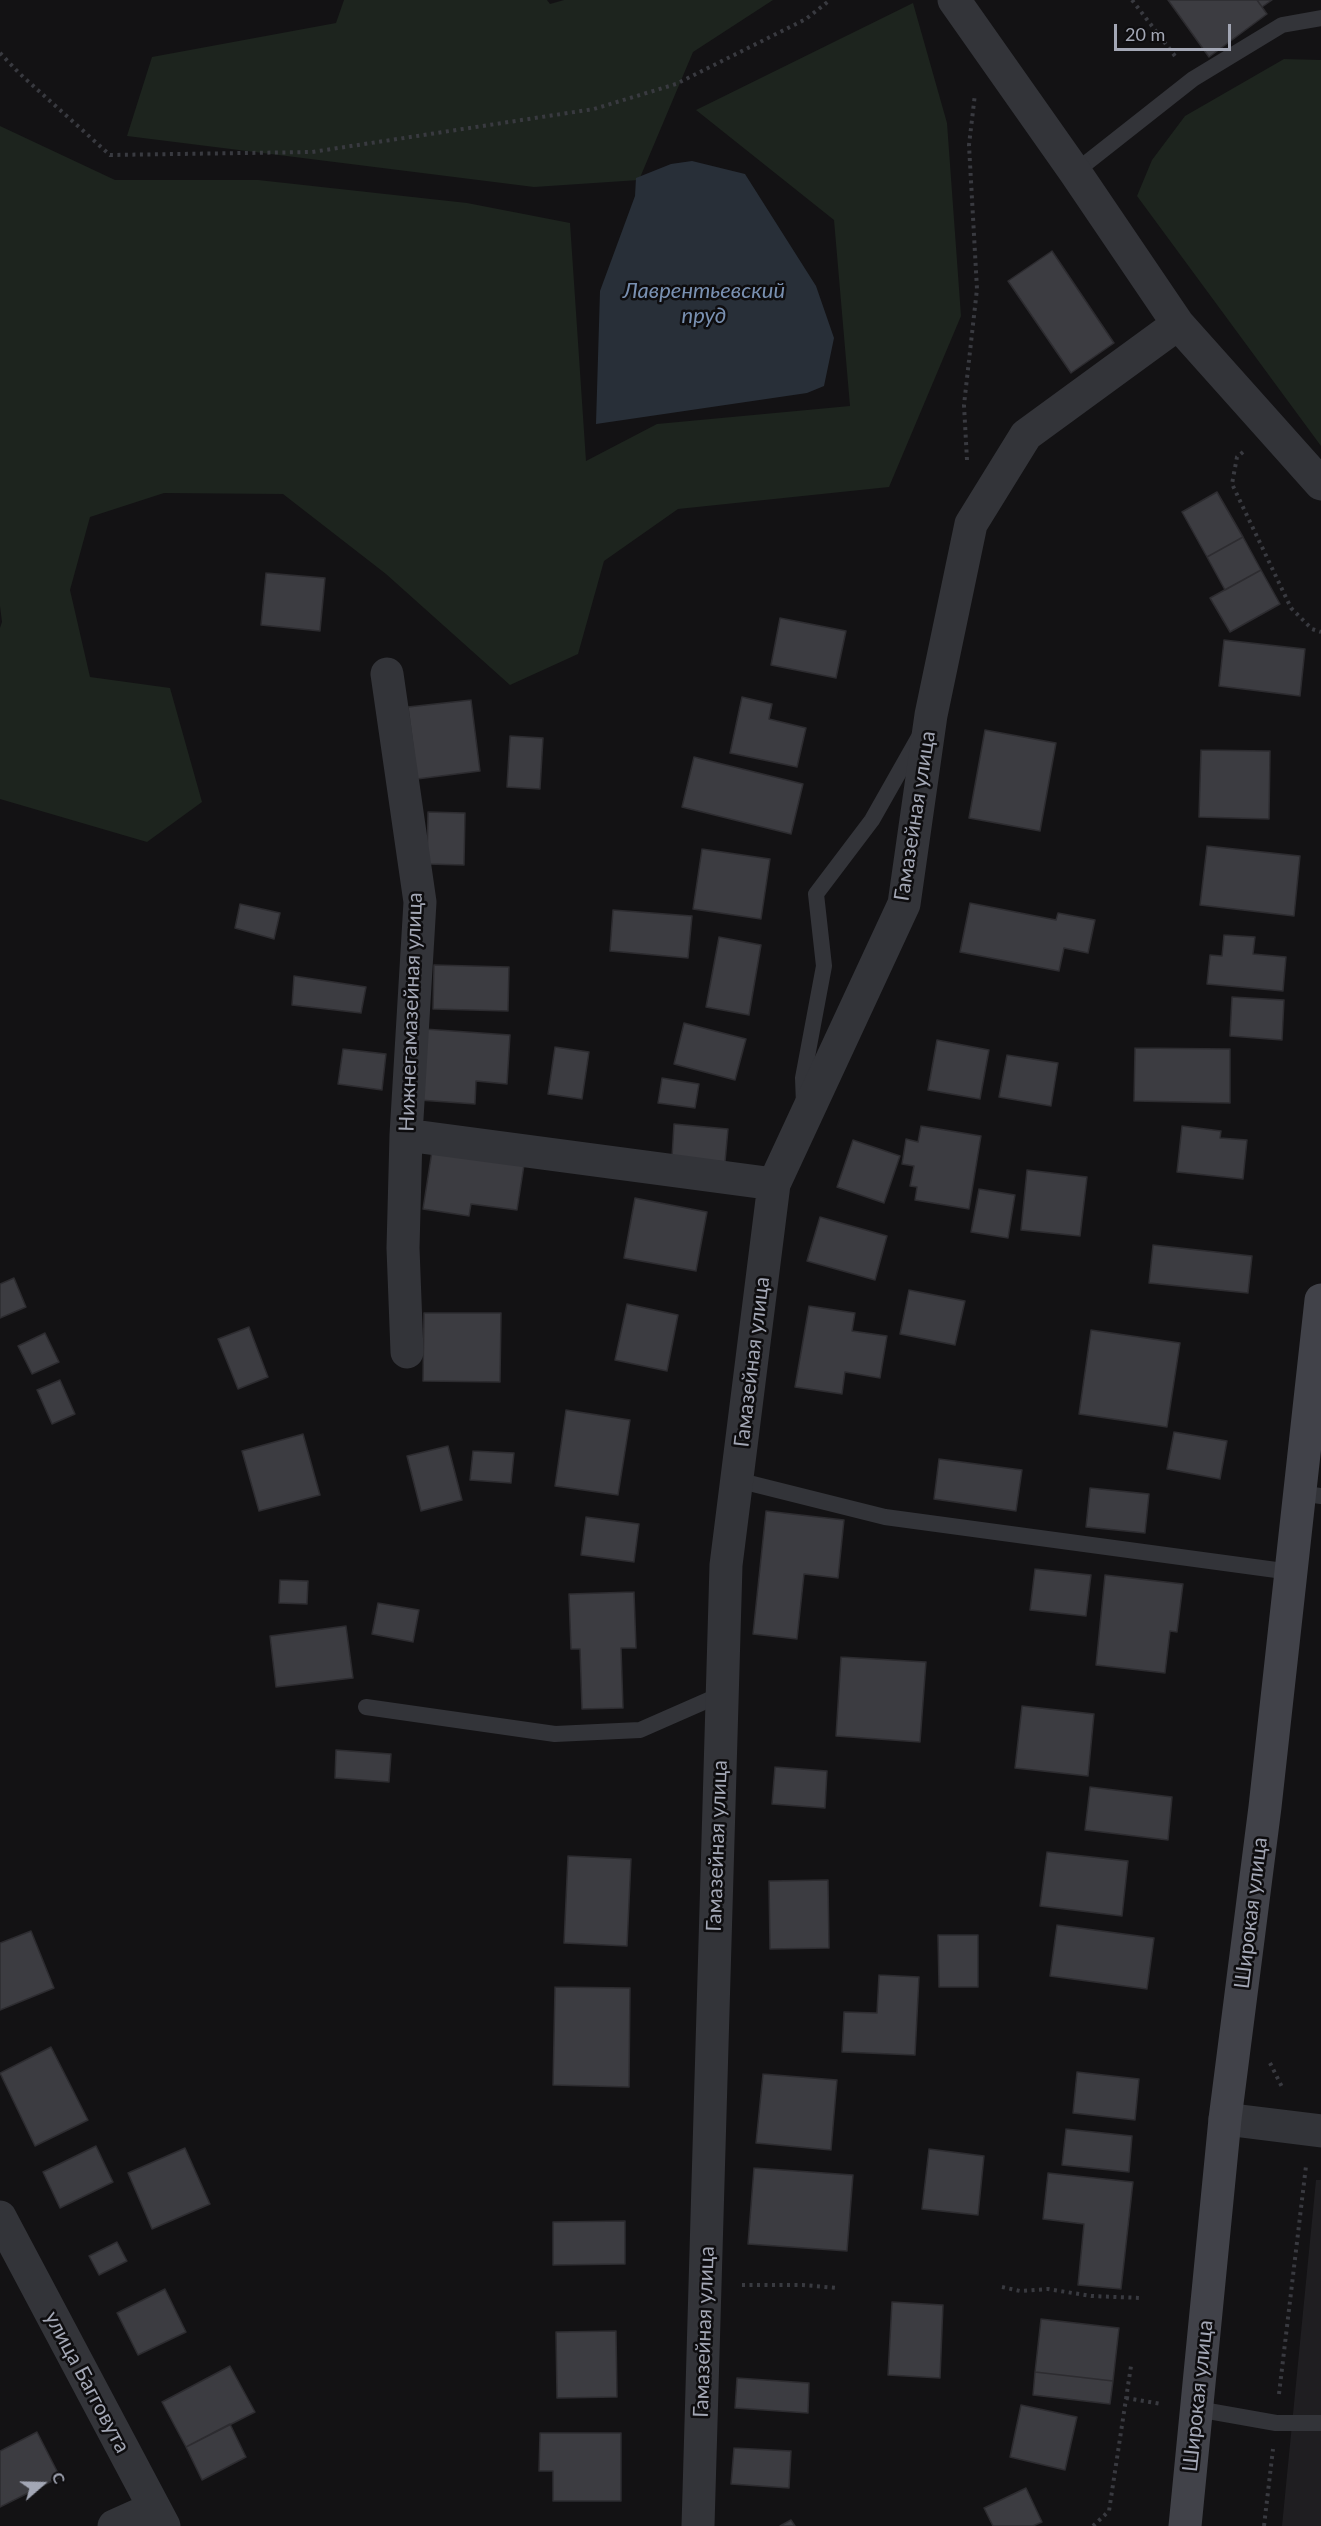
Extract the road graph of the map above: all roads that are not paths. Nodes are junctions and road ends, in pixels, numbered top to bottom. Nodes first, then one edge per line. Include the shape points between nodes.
1 (954, 0) edge
2 (1321, 18) edge
3 (1075, 172) junction
4 (1178, 324) junction
5 (1321, 484) edge
6 (387, 674) dead end
7 (931, 715) junction
8 (805, 1117) junction
9 (406, 1135) junction
10 (774, 1184) junction
11 (1321, 1300) edge
12 (407, 1352) dead end
13 (737, 1480) junction
14 (1311, 1495) edge
15 (1291, 1572) junction
16 (722, 1694) junction
17 (366, 1707) dead end
18 (1225, 2119) junction
19 (1312, 2130) edge
20 (0, 2217) edge
21 (1197, 2409) junction
22 (1321, 2423) edge
23 (159, 2517) edge
24 (114, 2526) edge
25 (698, 2526) edge
26 (1185, 2526) edge

1 - 3 street
2 - 3 lane via 1282,25 1193,79
3 - 4 street
4 - 5 street
4 - 7 street, Гамазейная улица via 1026,435 971,524
6 - 9 street, Нижнегамазейная улица via 420,902
7 - 8 street, Гамазейная улица via 904,904
7 - 8 lane via 872,820 816,894 824,966 803,1078
8 - 10 street, Гамазейная улица
9 - 10 street
9 - 12 street, Нижнегамазейная улица via 403,1248
10 - 13 street, Гамазейная улица
11 - 14 street, Широкая улица
13 - 15 lane via 885,1517
13 - 16 street, Гамазейная улица via 726,1564
14 - 15 street, Широкая улица
15 - 18 street, Широкая улица
16 - 17 lane via 640,1730 555,1734
16 - 25 street, Гамазейная улица
18 - 19 street
18 - 21 street, Широкая улица
20 - 23 street, улица Багговута
21 - 22 lane via 1276,2423
21 - 26 street, Широкая улица
23 - 24 street, улица Багговута

